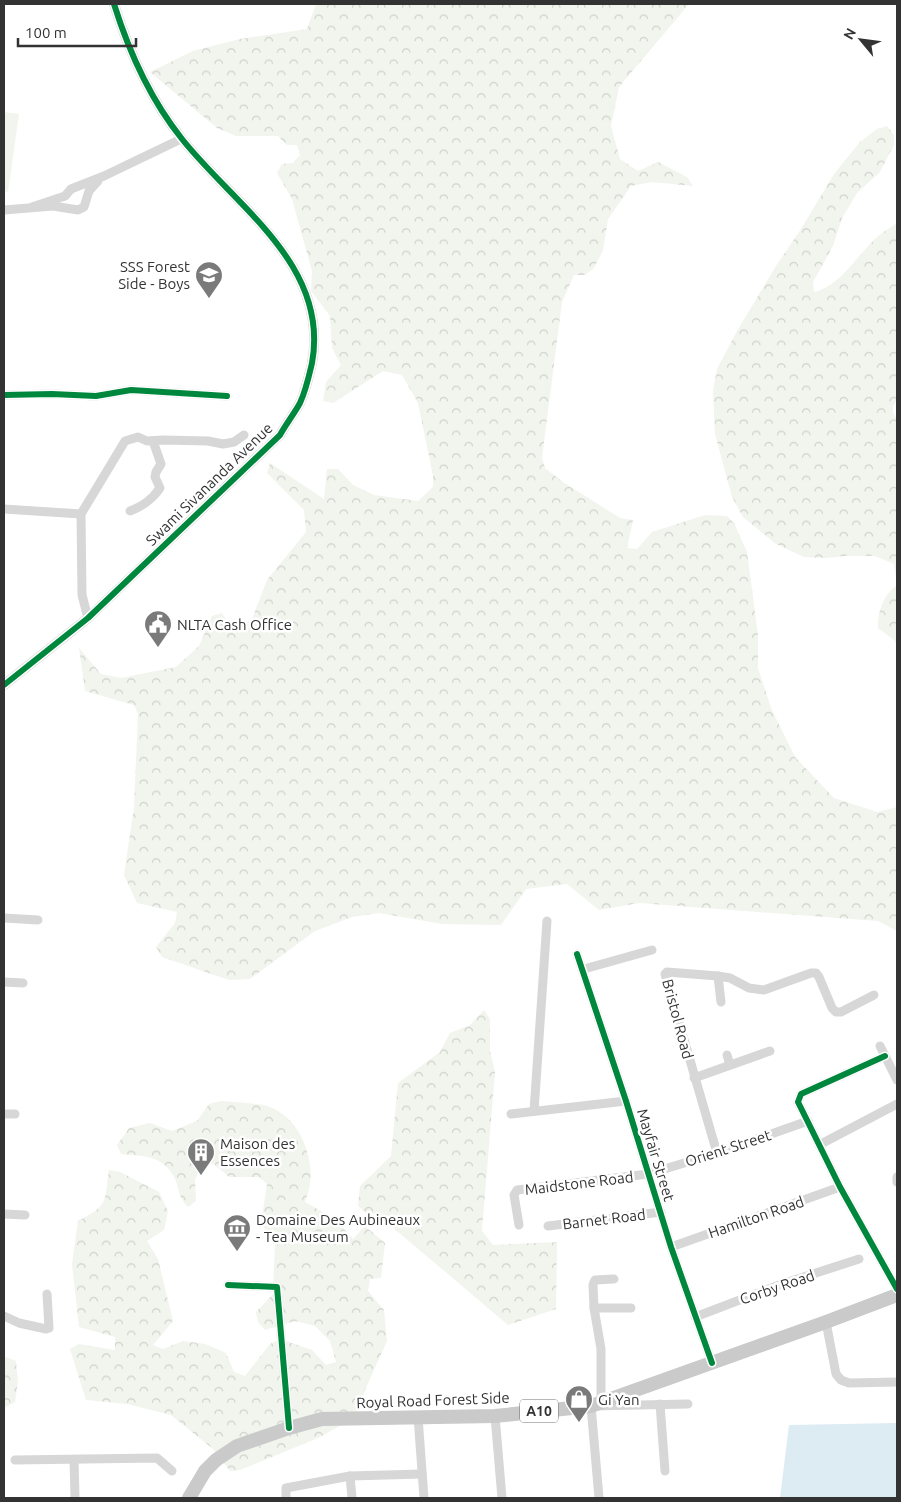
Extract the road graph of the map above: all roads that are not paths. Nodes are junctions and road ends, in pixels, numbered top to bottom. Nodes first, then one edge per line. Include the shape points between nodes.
1 (114, 4) edge
2 (181, 138) junction
3 (104, 176) junction
4 (76, 188) junction
5 (65, 196) junction
6 (87, 197) junction
7 (32, 207) junction
8 (69, 208) junction
9 (4, 210) edge
10 (4, 395) edge
11 (227, 396) dead end
12 (244, 435) dead end
13 (153, 441) junction
14 (4, 509) edge
15 (130, 511) dead end
16 (81, 514) junction
17 (88, 618) junction
18 (4, 685) edge
19 (4, 918) edge
20 (38, 920) dead end
21 (547, 921) dead end
22 (652, 950) dead end
23 (578, 954) dead end
24 (584, 969) junction
25 (718, 976) junction
26 (4, 982) edge
27 (23, 983) dead end
28 (874, 995) dead end
29 (721, 1002) dead end
30 (880, 1046) dead end
31 (770, 1051) dead end
32 (727, 1055) dead end
33 (885, 1056) junction
34 (730, 1065) junction
35 (694, 1078) junction
36 (897, 1080) edge
37 (626, 1100) junction
38 (897, 1104) edge
39 (534, 1111) junction
40 (4, 1114) edge
41 (15, 1114) dead end
42 (511, 1114) dead end
43 (808, 1121) junction
44 (819, 1145) junction
45 (717, 1153) junction
46 (648, 1174) junction
47 (897, 1177) edge
48 (897, 1182) edge
49 (840, 1187) junction
50 (660, 1212) junction
51 (4, 1214) edge
52 (25, 1215) dead end
53 (519, 1225) dead end
54 (548, 1226) dead end
55 (671, 1247) junction
56 (859, 1259) dead end
57 (614, 1279) dead end
58 (228, 1285) dead end
59 (897, 1289) edge
60 (47, 1294) dead end
61 (897, 1295) edge
62 (594, 1308) junction
63 (631, 1308) dead end
64 (4, 1316) edge
65 (695, 1317) junction
66 (826, 1322) junction
67 (712, 1363) junction
68 (897, 1382) edge
69 (596, 1403) junction
70 (660, 1404) junction
71 (688, 1404) dead end
72 (495, 1416) junction
73 (418, 1417) junction
74 (289, 1428) junction
75 (15, 1460) dead end
76 (74, 1460) junction
77 (665, 1471) dead end
78 (172, 1472) dead end
79 (422, 1474) junction
80 (350, 1476) junction
81 (75, 1498) edge
82 (189, 1498) edge
83 (286, 1498) edge
84 (352, 1498) edge
85 (424, 1498) edge
86 (502, 1498) edge
87 (599, 1498) edge

1 - 2 street, Swami Sivananda Avenue via 146,86
2 - 3 street
2 - 17 street, Swami Sivananda Avenue via 258,221 297,272 313,320 315,348 309,380 280,435
3 - 4 street
3 - 6 street via 89,190
4 - 5 street
4 - 6 street
5 - 7 street
5 - 8 street
6 - 8 street via 82,209 75,211
7 - 8 street
7 - 9 street
10 - 11 street via 96,396 131,390
12 - 13 street via 223,444
13 - 15 street via 161,464 155,477 160,488 148,502
13 - 16 street via 138,437 125,441
14 - 16 street
16 - 17 street via 82,596
17 - 18 street, Swami Sivananda Avenue
19 - 20 street
21 - 39 street
22 - 24 street
23 - 24 street, Mayfair Street
24 - 37 street, Mayfair Street
25 - 28 street, Bristol Road via 764,990 816,973 836,1012
25 - 29 street
25 - 35 street, Bristol Road via 665,974
26 - 27 street
30 - 33 street
31 - 34 street
32 - 34 street
33 - 36 street
33 - 43 street via 801,1094 798,1102
34 - 35 street
35 - 45 street, Bristol Road
37 - 39 street
37 - 46 street, Mayfair Street
38 - 44 street
39 - 42 street
40 - 41 street
43 - 44 street
43 - 45 street, Orient Street
44 - 49 street
45 - 46 street, Orient Street
46 - 50 street, Mayfair Street
46 - 53 street, Maidstone Road via 517,1190 514,1195
47 - 48 street
49 - 55 street, Hamilton Road
49 - 59 street
50 - 54 street, Barnet Road
50 - 55 street, Mayfair Street
51 - 52 street
55 - 65 street, Mayfair Street
56 - 65 street, Corby Road
57 - 62 street via 593,1282
58 - 74 street via 277,1287
60 - 64 street via 49,1328 20,1323
61 - 66 main road, Royal Road Forest Side / A10
62 - 63 street
62 - 69 street via 601,1349
65 - 67 street, Mayfair Street
66 - 67 main road, Royal Road Forest Side / A10
66 - 68 street via 836,1374 841,1380 849,1383
67 - 69 main road, Royal Road Forest Side / A10
69 - 70 street
69 - 72 main road, Royal Road Forest Side / A10
69 - 87 street
70 - 71 street
70 - 77 street
72 - 73 main road, Royal Road Forest Side / A10
72 - 86 street
73 - 74 main road, Royal Road Forest Side / A10 via 322,1419
73 - 79 street
74 - 82 main road, Royal Road Forest Side / A10 via 237,1446 216,1460 205,1471
75 - 76 street
76 - 78 street via 157,1458
76 - 81 street
79 - 80 street
79 - 85 street
80 - 83 street via 286,1488
80 - 84 street

